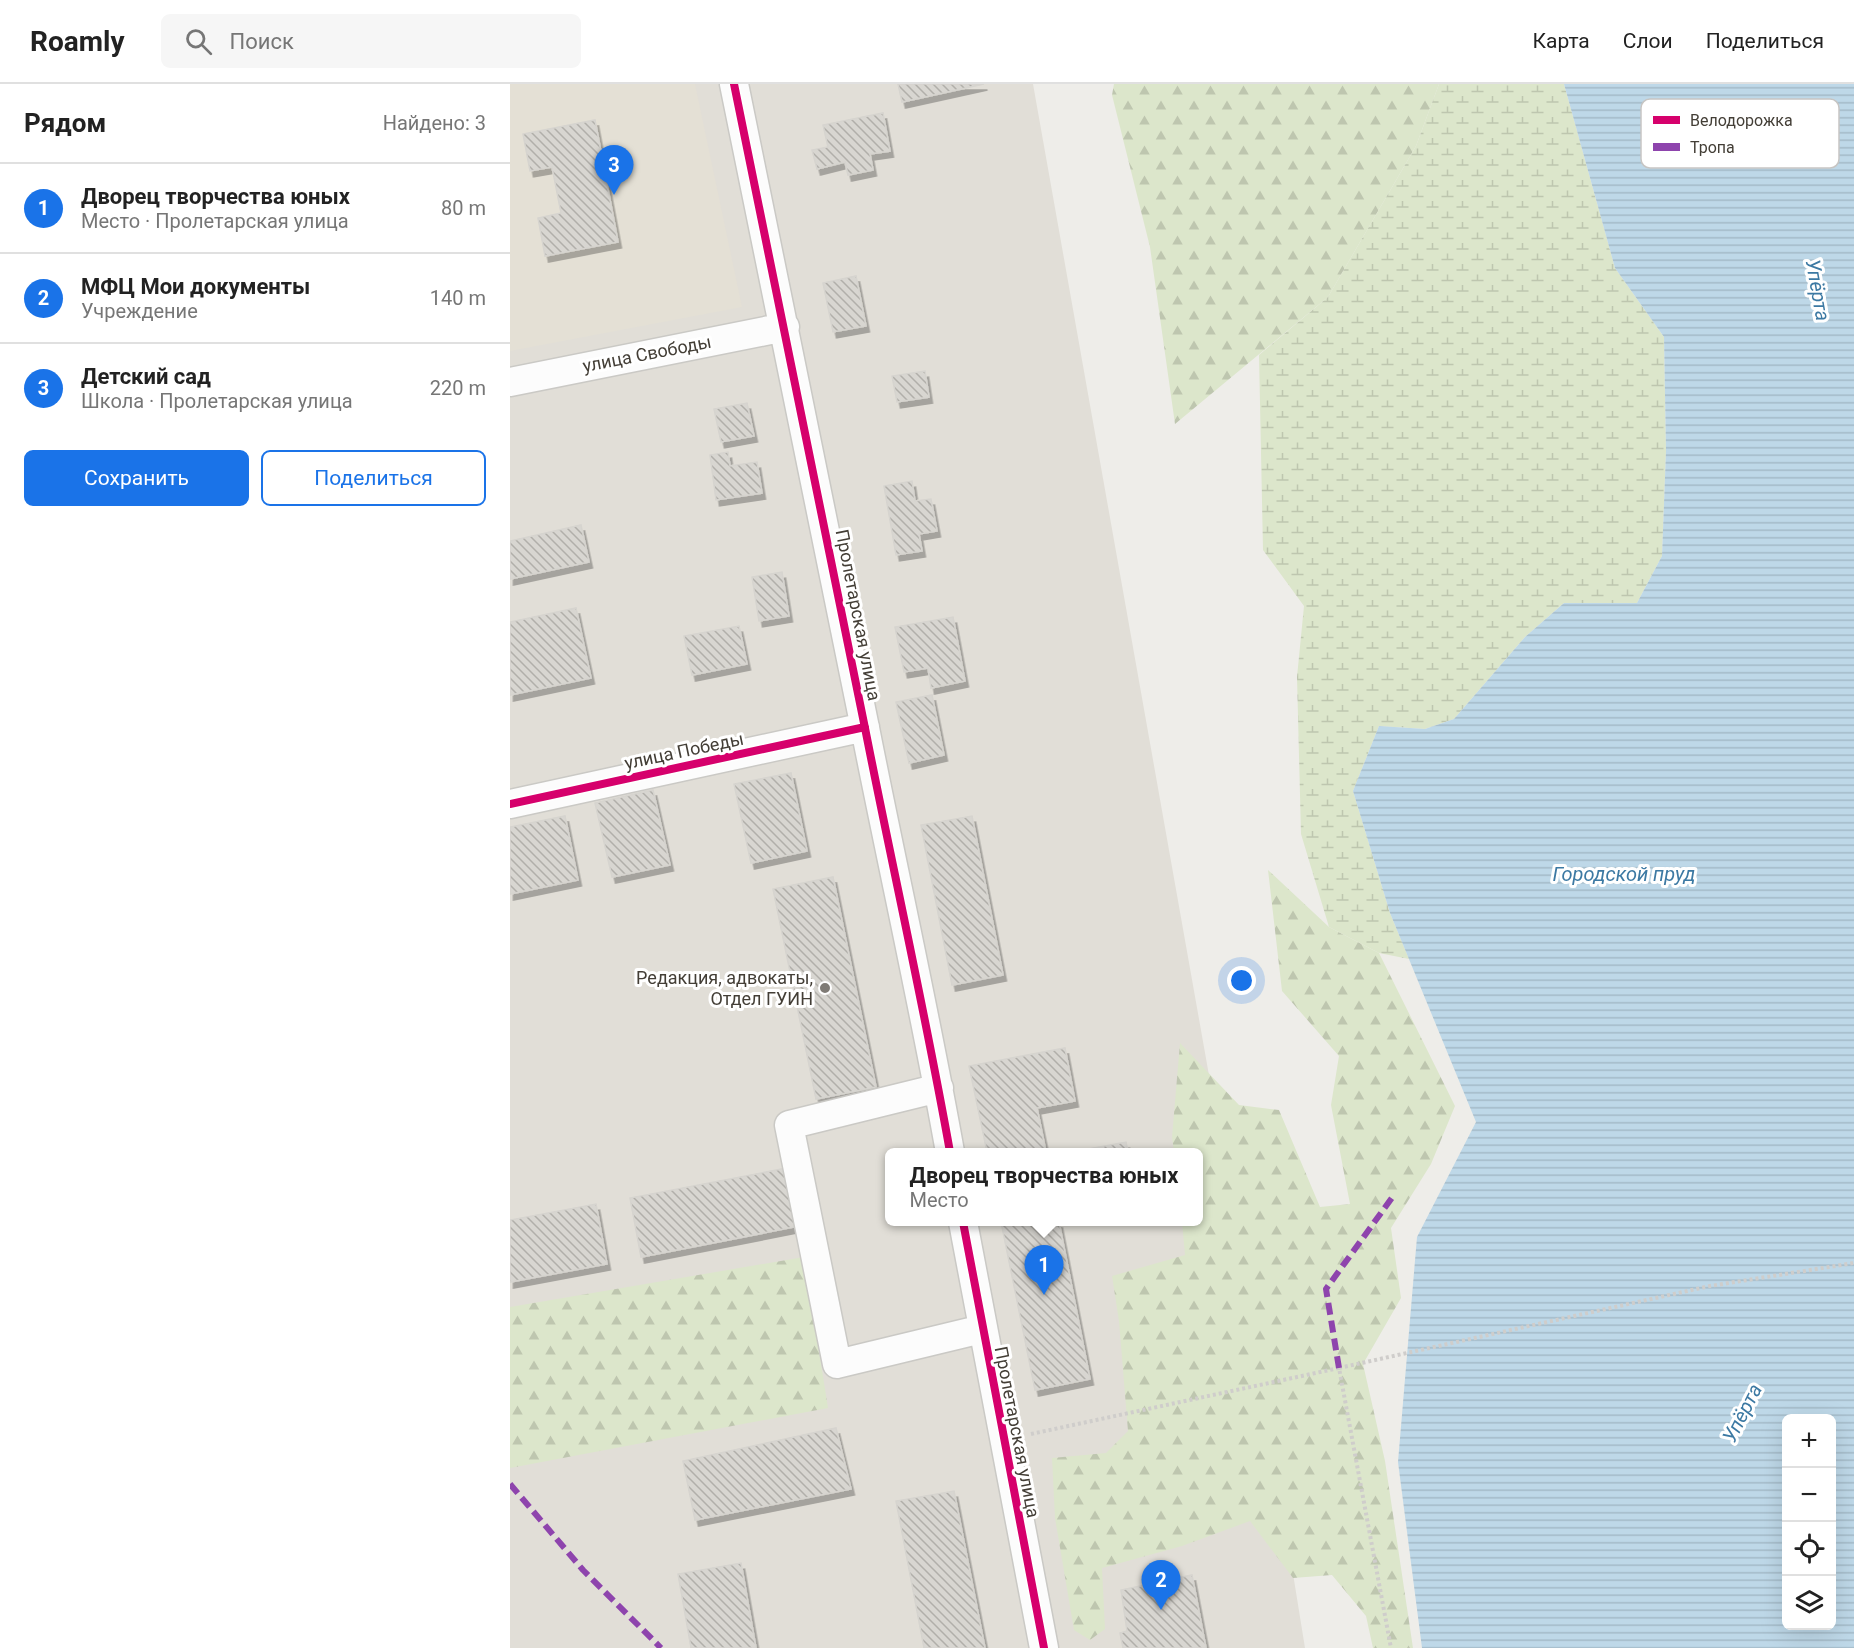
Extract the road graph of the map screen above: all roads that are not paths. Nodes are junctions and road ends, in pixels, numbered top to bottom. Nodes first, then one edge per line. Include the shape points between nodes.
1 (734, 84) edge
2 (785, 327) junction
3 (510, 382) edge
4 (865, 727) junction
5 (510, 804) edge
6 (939, 1088) junction
7 (949, 1148) edge
8 (964, 1226) edge
9 (982, 1329) junction
10 (1044, 1648) edge

1 - 2 street, Пролетарская улица
2 - 3 street, улица Свободы
2 - 4 street, Пролетарская улица
4 - 5 street, улица Победы
4 - 6 street, Пролетарская улица
6 - 7 street, Пролетарская улица
6 - 9 street via 789,1125 837,1364
8 - 9 street, Пролетарская улица
9 - 10 street, Пролетарская улица

